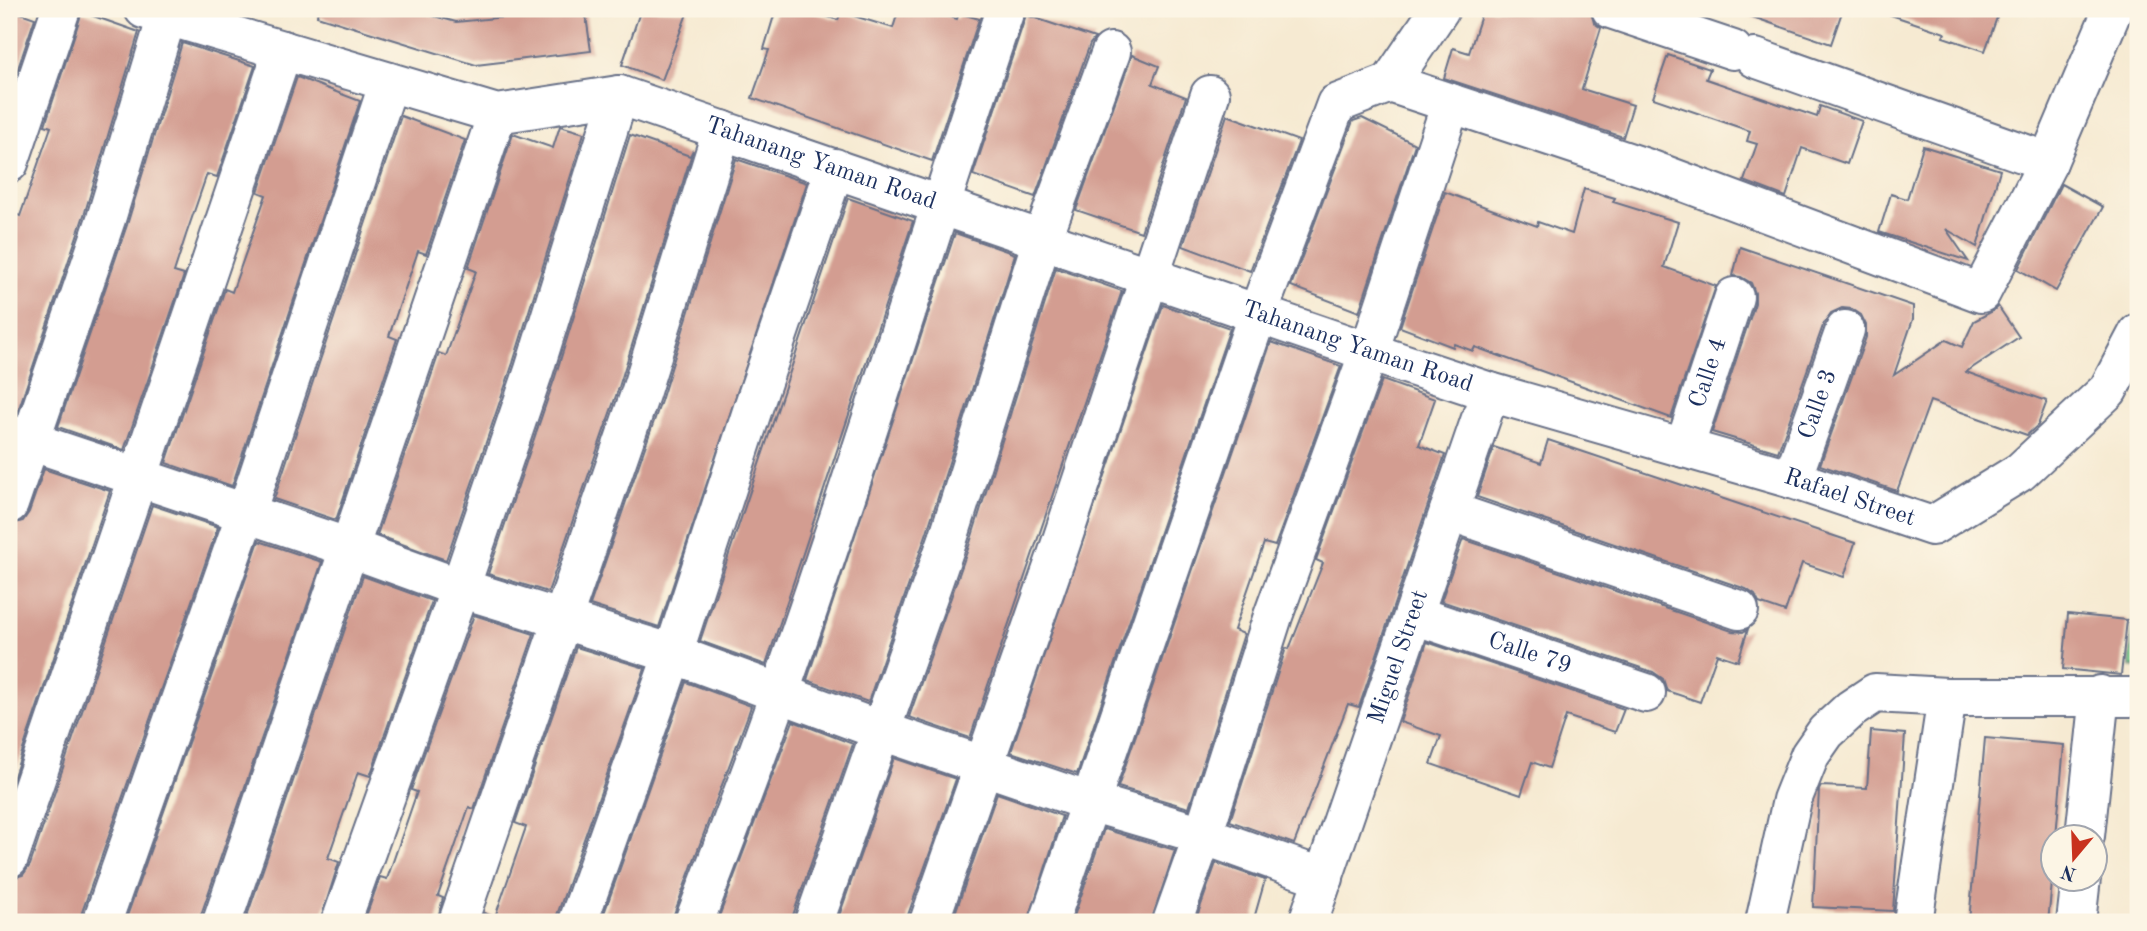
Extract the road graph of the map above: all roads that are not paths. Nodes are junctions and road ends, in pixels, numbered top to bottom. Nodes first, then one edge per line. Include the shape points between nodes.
1 (61, 9) edge
2 (1440, 9) edge
3 (1611, 9) edge
4 (1005, 10) dead end
5 (2107, 10) edge
6 (155, 12) edge
7 (283, 50) junction
8 (1111, 52) dead end
9 (388, 82) junction
10 (1390, 83) junction
11 (619, 95) junction
12 (1210, 96) dead end
13 (1451, 103) junction
14 (497, 114) junction
15 (722, 130) junction
16 (2048, 162) junction
17 (9, 163) edge
18 (835, 169) junction
19 (939, 204) junction
20 (1042, 240) junction
21 (1150, 277) junction
22 (1734, 297) dead end
23 (1258, 313) junction
24 (1845, 330) dead end
25 (2138, 333) edge
26 (1369, 352) junction
27 (1490, 392) junction
28 (19, 438) edge
29 (1684, 448) junction
30 (138, 478) junction
31 (1792, 479) junction
32 (9, 504) edge
33 (1449, 512) junction
34 (246, 513) junction
35 (350, 548) junction
36 (460, 588) junction
37 (1739, 610) dead end
38 (1413, 615) junction
39 (561, 620) junction
40 (673, 653) junction
41 (1646, 693) dead end
42 (779, 694) junction
43 (2100, 695) junction
44 (1947, 697) junction
45 (2138, 697) edge
46 (881, 731) junction
47 (985, 765) junction
48 (1090, 802) junction
49 (2086, 822) edge
50 (1203, 835) junction
51 (9, 858) edge
52 (1324, 877) junction
53 (2079, 892) edge
54 (102, 922) edge
55 (222, 922) edge
56 (341, 922) edge
57 (458, 922) edge
58 (578, 922) edge
59 (694, 922) edge
60 (814, 922) edge
61 (929, 922) edge
62 (1049, 922) edge
63 (1172, 922) edge
64 (1308, 922) edge
65 (1765, 922) edge
66 (1913, 922) edge
67 (2076, 922) edge

1 - 17 street
2 - 10 street
3 - 16 street
4 - 19 street
5 - 16 street
6 - 7 street, Tahanang Yaman Road
6 - 28 street via 106,219
7 - 9 street, Tahanang Yaman Road
7 - 30 street
8 - 20 street
9 - 14 street, Tahanang Yaman Road
9 - 34 street
10 - 13 street
10 - 23 street via 1336,104
11 - 14 street, Tahanang Yaman Road
11 - 15 street, Tahanang Yaman Road
11 - 36 street via 534,370
12 - 21 street
13 - 16 street via 1649,169 1981,293
13 - 26 street
14 - 35 street
15 - 18 street, Tahanang Yaman Road
15 - 39 street via 640,394
18 - 19 street, Tahanang Yaman Road
18 - 40 street
19 - 20 street, Tahanang Yaman Road
19 - 42 street
20 - 21 street, Tahanang Yaman Road
20 - 46 street via 948,538
21 - 23 street, Tahanang Yaman Road
21 - 47 street
22 - 29 street, Calle 4
23 - 26 street, Tahanang Yaman Road
23 - 48 street
24 - 31 street, Calle 3
25 - 31 street, Rafael Street via 2108,390 2020,472 1932,526
26 - 27 street, Tahanang Yaman Road
26 - 50 street via 1273,616
27 - 29 street, Rafael Street
27 - 33 street, Miguel Street
28 - 30 street
28 - 32 street
29 - 31 street, Rafael Street
30 - 34 street
30 - 51 street
33 - 37 street
33 - 38 street, Miguel Street
34 - 35 street
34 - 54 street
35 - 36 street
35 - 55 street
36 - 39 street
36 - 56 street
38 - 41 street, Calle 79
38 - 52 street, Miguel Street
39 - 40 street
39 - 57 street
40 - 42 street
40 - 58 street
42 - 46 street
42 - 59 street
43 - 44 street
43 - 45 street
43 - 49 street
44 - 65 street via 1875,693 1826,732 1810,755 1792,800
44 - 66 street
46 - 47 street
46 - 60 street
47 - 48 street
47 - 61 street
48 - 50 street
48 - 62 street
50 - 52 street
50 - 63 street
52 - 64 street, Miguel Street
53 - 67 street

